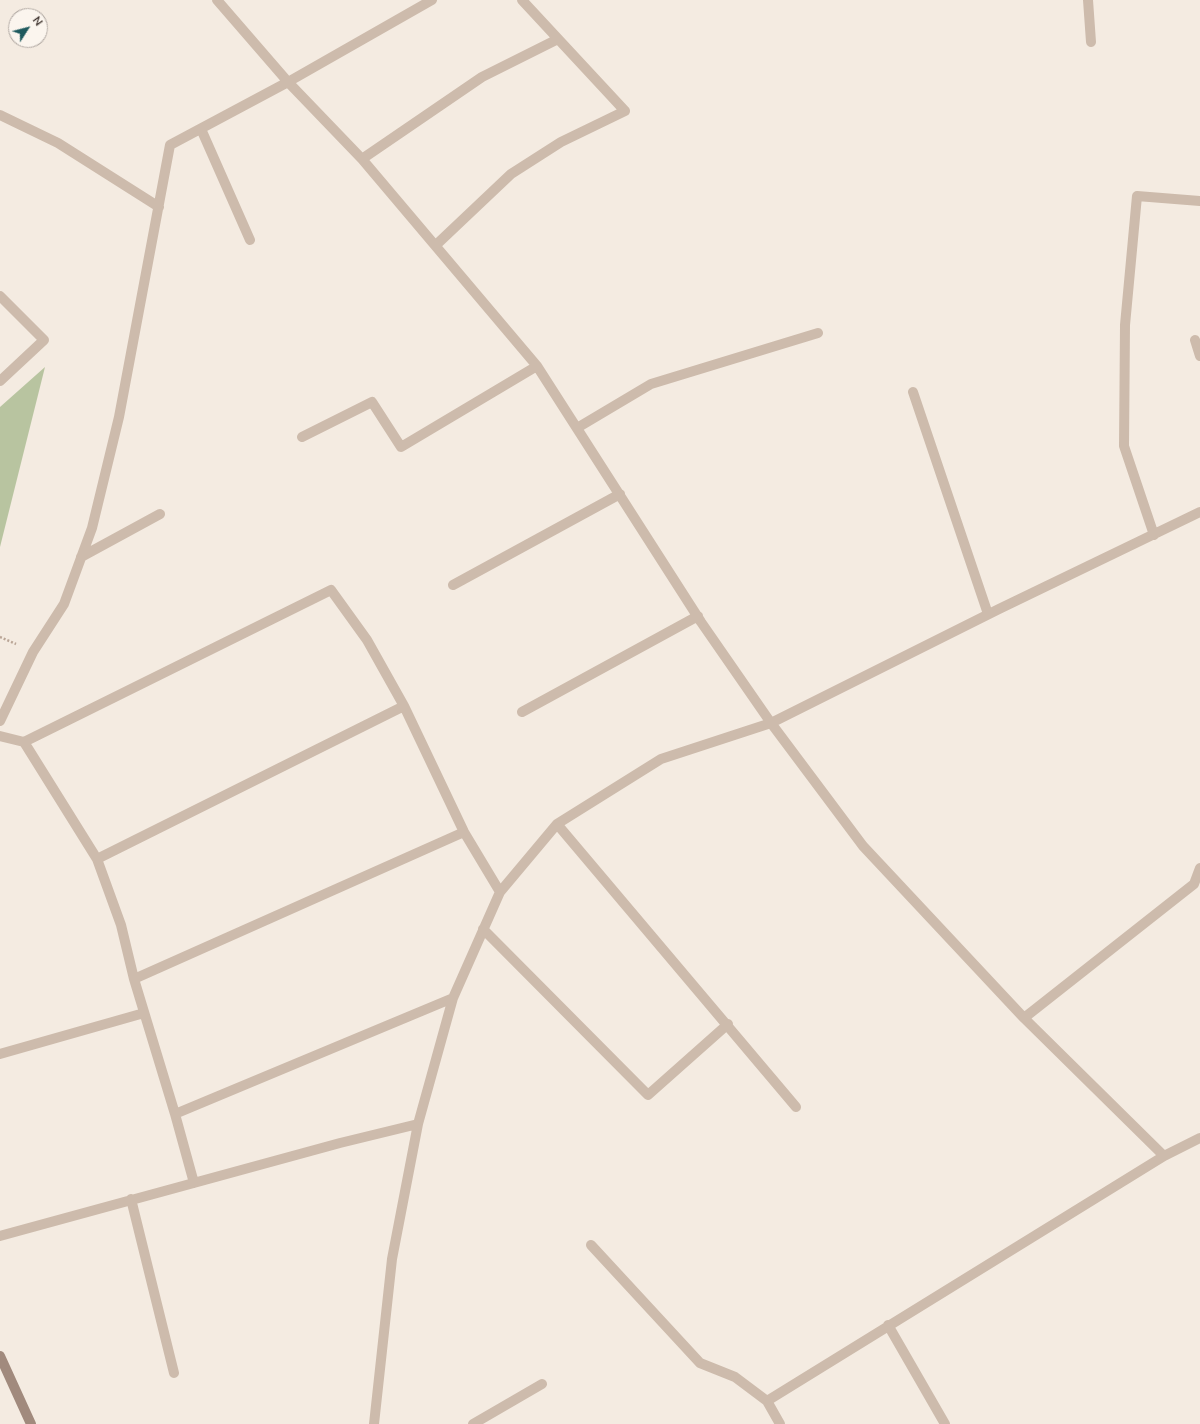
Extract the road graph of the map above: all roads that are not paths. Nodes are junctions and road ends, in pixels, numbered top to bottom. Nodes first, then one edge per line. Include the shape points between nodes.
1 (217, 0) edge
2 (432, 0) edge
3 (522, 0) edge
4 (1088, 0) edge
5 (558, 39) junction
6 (1091, 42) dead end
7 (288, 82) junction
8 (0, 115) edge
9 (201, 129) junction
10 (362, 159) junction
11 (1200, 201) edge
12 (159, 207) junction
13 (250, 240) dead end
14 (436, 245) junction
15 (0, 296) edge
16 (818, 333) dead end
17 (1195, 340) dead end
18 (1200, 356) edge
19 (537, 366) junction
20 (0, 381) edge
21 (913, 392) dead end
22 (577, 428) junction
23 (302, 437) dead end
24 (620, 494) junction
25 (1200, 512) edge
26 (160, 514) dead end
27 (1154, 536) junction
28 (81, 557) junction
29 (453, 585) dead end
30 (988, 614) junction
31 (698, 616) junction
32 (3, 704) edge
33 (404, 706) junction
34 (522, 712) dead end
35 (0, 721) edge
36 (771, 723) junction
37 (0, 736) edge
38 (24, 742) junction
39 (557, 824) junction
40 (464, 832) junction
41 (97, 858) junction
42 (1200, 868) edge
43 (500, 892) junction
44 (483, 929) junction
45 (134, 979) junction
46 (453, 998) junction
47 (144, 1013) junction
48 (1024, 1018) junction
49 (728, 1024) junction
50 (0, 1054) edge
51 (796, 1107) dead end
52 (175, 1114) junction
53 (418, 1124) junction
54 (1200, 1138) edge
55 (1164, 1156) junction
56 (194, 1183) junction
57 (131, 1199) junction
58 (0, 1236) edge
59 (591, 1245) dead end
60 (888, 1325) junction
61 (0, 1356) edge
62 (174, 1373) dead end
63 (542, 1384) dead end
64 (767, 1401) junction
65 (31, 1424) edge
66 (374, 1424) edge
67 (473, 1424) edge
68 (780, 1424) edge
69 (945, 1424) edge

1 - 7 street
2 - 7 street
3 - 5 street
4 - 6 street
5 - 10 street via 482,77
5 - 14 street via 625,111 561,142 511,174
7 - 9 street
7 - 10 street
8 - 12 street via 58,143
9 - 12 street via 170,145
9 - 13 street
10 - 14 street
11 - 27 street via 1137,196 1125,325 1124,446
12 - 28 street via 119,417 92,528
14 - 19 street
15 - 20 street via 44,340
16 - 22 street via 651,384
17 - 18 street
19 - 22 street
19 - 23 street via 401,447 372,402
21 - 30 street
22 - 24 street
24 - 29 street
24 - 31 street
25 - 27 street
26 - 28 street
27 - 30 street
28 - 32 street via 64,604
30 - 36 street
31 - 34 street
31 - 36 street
32 - 35 street
33 - 38 street via 366,640 331,590
33 - 40 street
33 - 41 street
36 - 39 street via 661,759
36 - 48 street via 863,846
37 - 38 street
38 - 41 street
39 - 43 street
39 - 49 street
40 - 43 street
40 - 45 street
41 - 45 street via 121,925
42 - 48 street via 1194,884
43 - 44 street
44 - 46 street
44 - 49 street via 648,1095
45 - 47 street
46 - 52 street
46 - 53 street
47 - 50 street
47 - 52 street
48 - 55 street
49 - 51 street
52 - 56 street
53 - 56 street
53 - 66 street via 392,1259
54 - 55 street
55 - 60 street
56 - 57 street
57 - 58 street
57 - 62 street
59 - 64 street via 700,1363 735,1377
60 - 64 street
60 - 69 street
61 - 65 street
63 - 67 street
64 - 68 street

